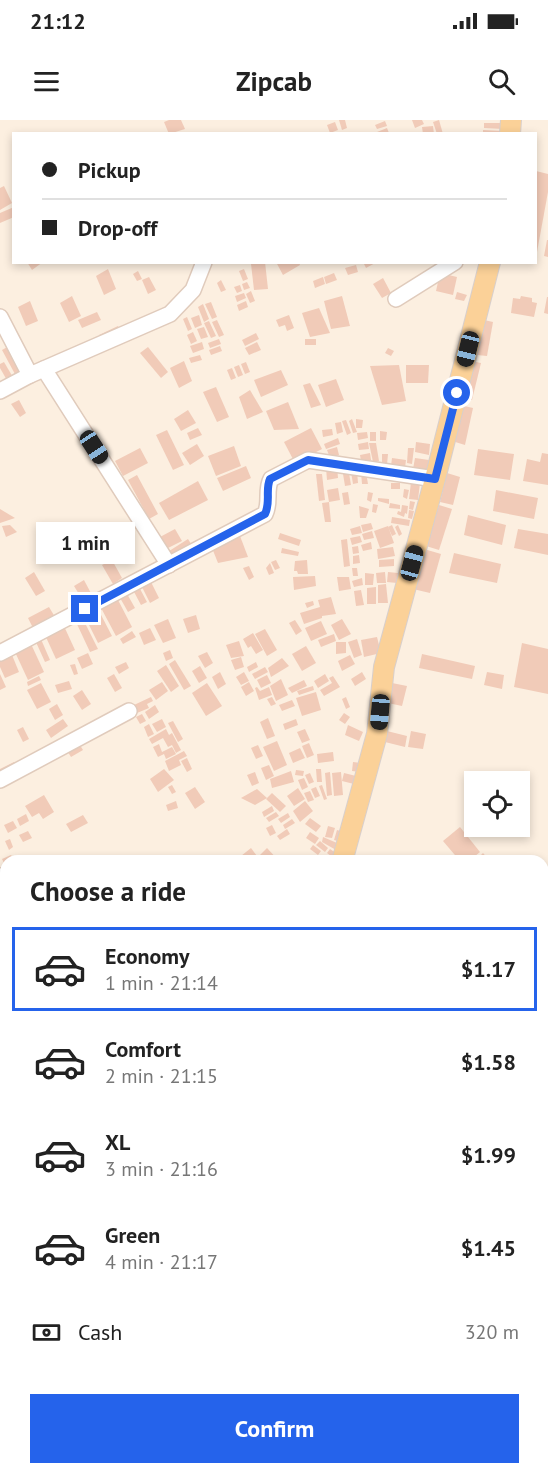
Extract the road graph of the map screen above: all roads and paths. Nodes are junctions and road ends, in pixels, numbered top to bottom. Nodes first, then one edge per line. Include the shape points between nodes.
1 (203, 264) edge
2 (452, 264) edge
3 (489, 264) edge
4 (396, 299) dead end
5 (0, 317) edge
6 (37, 372) junction
7 (0, 391) edge
8 (435, 479) junction
9 (169, 565) junction
10 (0, 653) edge
11 (129, 711) dead end
12 (0, 780) edge
13 (344, 855) edge

1 - 6 street via 193,290 170,314
2 - 4 street
3 - 8 main road
5 - 6 street
6 - 7 street
6 - 9 street
8 - 9 street via 308,460 270,479 265,514
8 - 13 main road via 384,667 378,734
9 - 10 street
11 - 12 street

